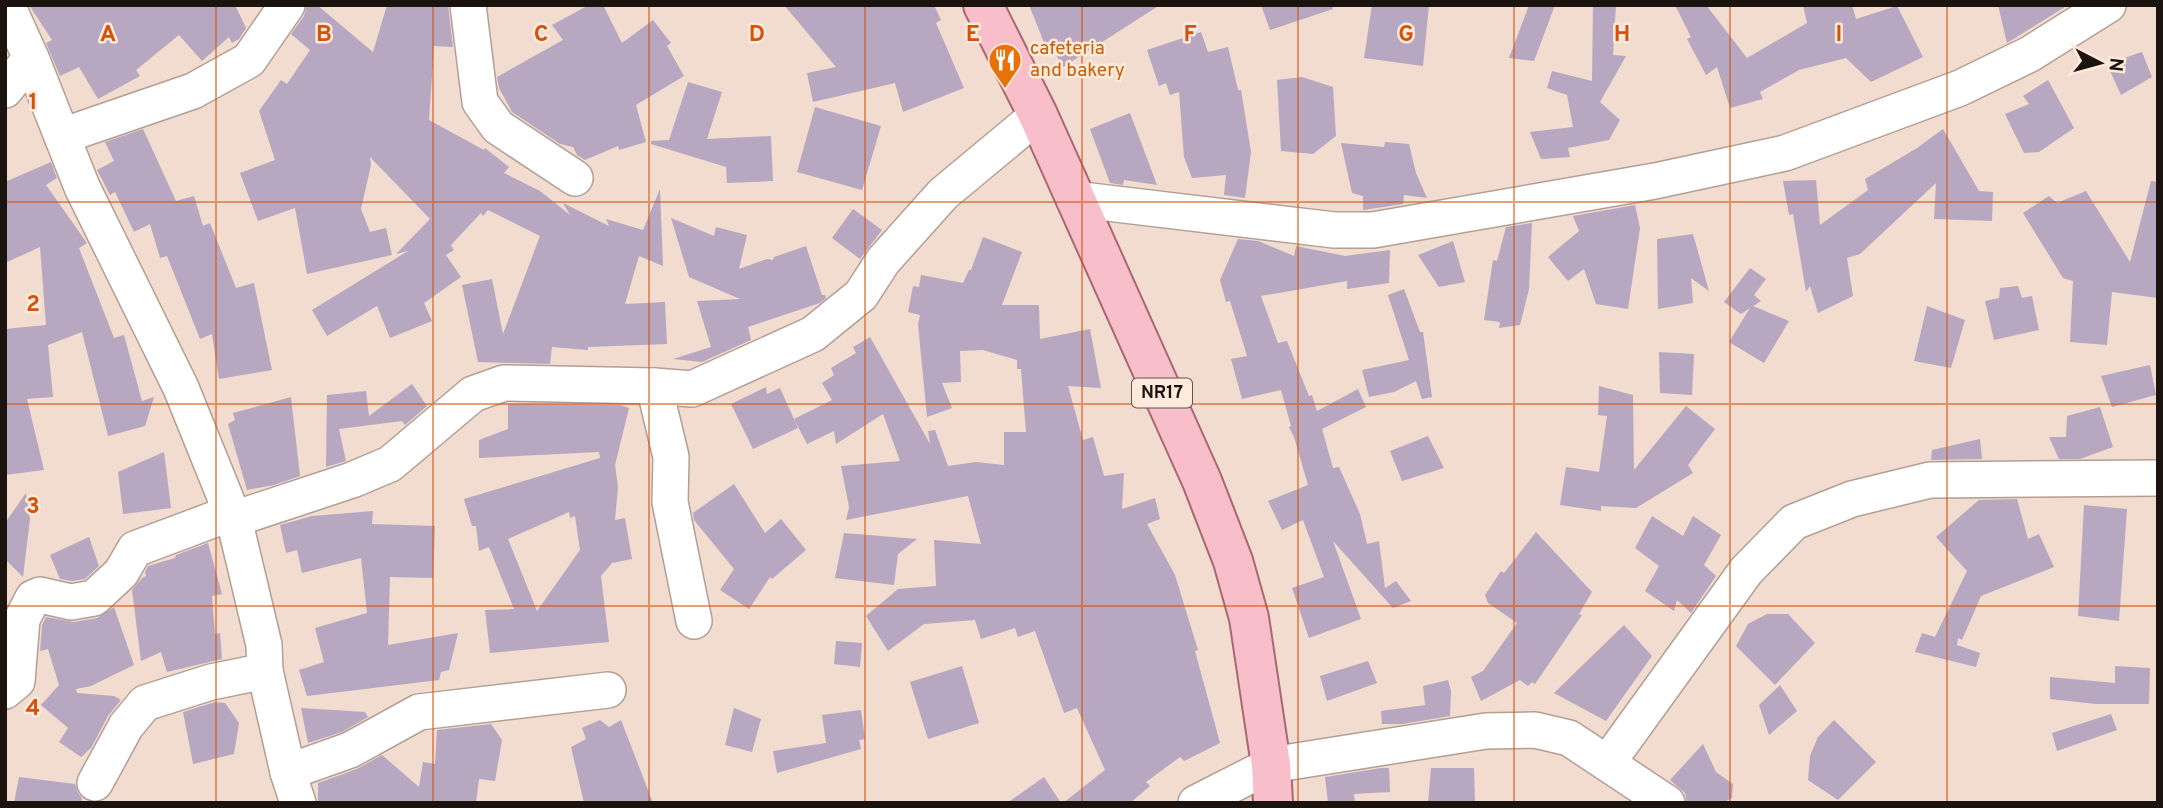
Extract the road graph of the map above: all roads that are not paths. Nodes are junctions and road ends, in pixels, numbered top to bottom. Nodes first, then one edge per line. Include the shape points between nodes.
1 (7, 5) edge
2 (287, 5) edge
3 (468, 5) edge
4 (983, 5) edge
5 (2108, 5) edge
6 (31, 58) junction
7 (5, 90) edge
8 (1038, 115) junction
9 (62, 136) junction
10 (575, 178) dead end
11 (1074, 199) junction
12 (654, 386) junction
13 (2158, 478) edge
14 (232, 516) junction
15 (694, 621) dead end
16 (265, 671) junction
17 (608, 690) dead end
18 (5, 691) edge
19 (1608, 762) junction
20 (1271, 765) junction
21 (94, 783) dead end
22 (293, 787) edge
23 (1196, 803) edge
24 (1273, 803) edge
25 (1667, 803) edge

1 - 6 street
2 - 9 street via 249,60 193,91
3 - 10 street via 480,102 498,127
4 - 8 main road, NR17
5 - 11 street via 2030,54 1960,88 1785,153 1655,181 1373,230 1334,230
6 - 7 street
6 - 9 street
8 - 11 main road, NR17
8 - 12 street via 943,194 883,261 861,295 813,334 692,390
9 - 14 street via 82,187 181,388
11 - 20 main road, NR17 via 1202,481 1233,561 1250,618
12 - 14 street via 504,383 473,394 390,464 352,481
12 - 15 street via 671,457 670,502
13 - 19 street via 1930,480 1852,499 1794,522 1746,571
14 - 16 street via 264,645
14 - 18 street via 135,549 121,573 94,598 71,602 40,595 33,598 22,619 17,681
16 - 21 street via 145,703 125,726
16 - 22 street
17 - 22 street via 419,712
19 - 20 street via 1569,738 1535,730 1486,732
19 - 25 street
20 - 23 street
20 - 24 main road, NR17

